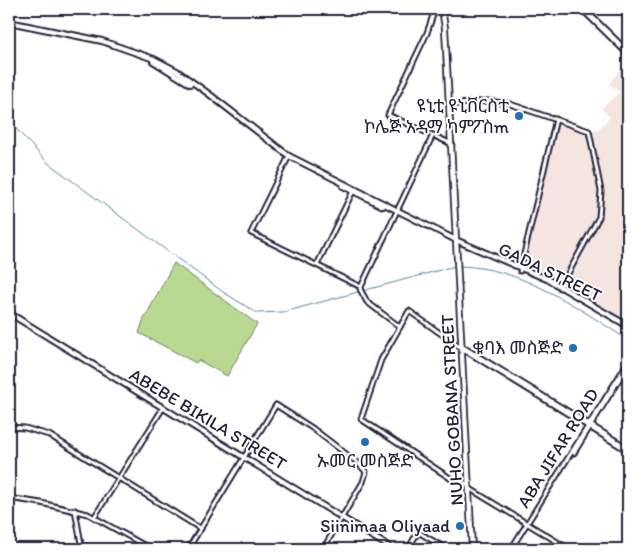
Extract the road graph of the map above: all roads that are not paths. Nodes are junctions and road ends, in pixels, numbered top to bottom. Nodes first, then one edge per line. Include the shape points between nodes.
1 (435, 9) edge
2 (442, 9) edge
3 (446, 9) edge
4 (583, 9) edge
5 (588, 9) edge
6 (9, 23) edge
7 (628, 48) edge
8 (628, 53) edge
9 (450, 105) junction
10 (556, 119) junction
11 (433, 135) junction
12 (452, 144) junction
13 (288, 158) junction
14 (353, 190) junction
15 (397, 212) junction
16 (457, 242) junction
17 (317, 265) junction
18 (520, 270) junction
19 (560, 287) junction
20 (360, 288) junction
21 (9, 313) edge
22 (400, 327) junction
23 (628, 327) edge
24 (461, 347) junction
25 (628, 362) edge
26 (628, 366) edge
27 (163, 408) junction
28 (589, 426) junction
29 (9, 428) edge
30 (628, 449) edge
31 (244, 458) junction
32 (119, 478) junction
33 (469, 486) junction
34 (9, 498) edge
35 (75, 510) junction
36 (95, 516) junction
37 (342, 517) junction
38 (528, 524) junction
39 (201, 529) junction
40 (82, 549) edge
41 (151, 549) edge
42 (188, 549) edge
43 (323, 549) edge
44 (393, 549) edge
45 (408, 549) edge
46 (447, 549) edge
47 (473, 549) edge
48 (512, 549) edge
49 (569, 549) edge

1 - 11 street via 388,115
2 - 9 main road
3 - 9 main road
4 - 8 highway
5 - 7 highway
6 - 13 main road via 103,43 146,58 200,91
6 - 14 main road via 102,41 147,55 178,72 289,156
9 - 10 street via 496,102
9 - 12 main road, NUHO GOBANA STREET
10 - 18 street
10 - 19 street via 589,131 601,190 596,225
11 - 12 street
11 - 15 street
12 - 16 main road, NUHO GOBANA STREET
13 - 14 main road
13 - 17 street via 251,233
14 - 15 main road, GADA STREET
14 - 17 street
15 - 16 main road, GADA STREET
15 - 20 street
16 - 18 main road, GADA STREET
16 - 24 main road, NUHO GOBANA STREET
17 - 20 street
18 - 19 main road, GADA STREET
19 - 23 main road, GADA STREET
20 - 22 street via 362,296
21 - 27 main road, ABEBE BIKILA STREET
22 - 24 street via 409,311
22 - 33 street via 381,360 361,419 453,480
24 - 28 street
24 - 33 main road, NUHO GOBANA STREET
25 - 28 street, ABA JIFAR ROAD
26 - 28 street, ABA JIFAR ROAD
27 - 31 main road, ABEBE BIKILA STREET
27 - 32 street
28 - 30 street
28 - 38 street, ABA JIFAR ROAD
29 - 32 street via 25,428 49,435
31 - 37 main road, ABEBE BIKILA STREET
31 - 37 street via 276,405 365,469 366,477
31 - 39 street
32 - 36 street
32 - 39 street
33 - 38 street
33 - 47 main road, NUHO GOBANA STREET
34 - 35 street
35 - 36 street
35 - 40 street
36 - 41 street
37 - 43 street
37 - 44 main road, ABEBE BIKILA STREET
38 - 48 street, ABA JIFAR ROAD
38 - 49 street
39 - 42 street
45 - 46 street via 418,532

